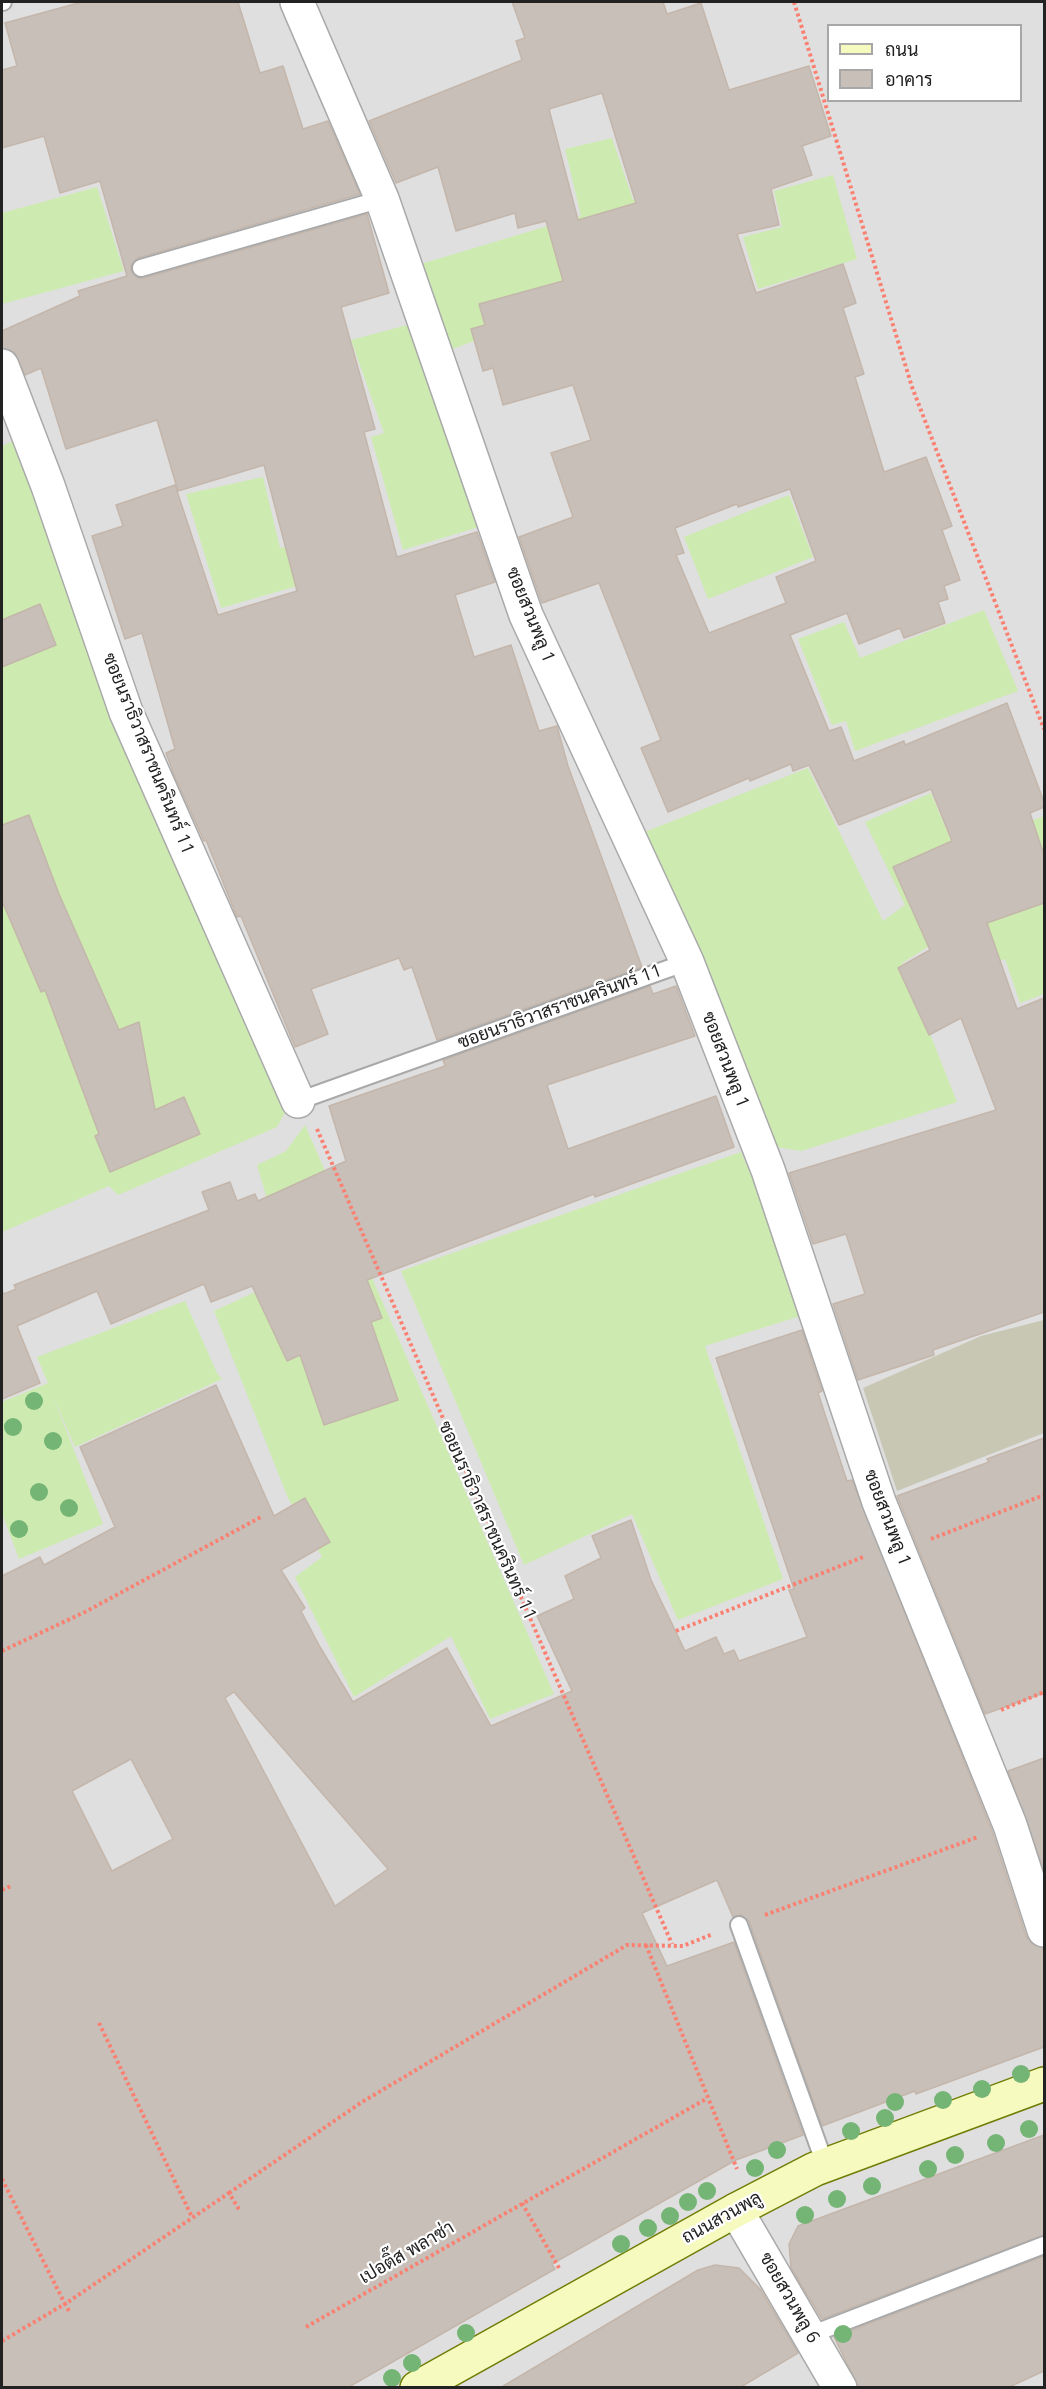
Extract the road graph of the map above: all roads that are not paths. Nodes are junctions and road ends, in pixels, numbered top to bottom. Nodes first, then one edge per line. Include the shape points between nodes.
1 (297, 2) edge
2 (382, 199) junction
3 (141, 268) dead end
4 (2, 366) edge
5 (687, 962) junction
6 (298, 1101) joint
7 (739, 1925) road end
8 (1044, 1930) edge
9 (1044, 2084) edge
10 (825, 2164) junction
11 (736, 2210) junction
12 (1044, 2245) edge
13 (810, 2335) junction
14 (417, 2388) edge
15 (840, 2388) edge

1 - 2 street, ซอยสวนพลู 1
2 - 3 lane
2 - 5 street, ซอยสวนพลู 1 via 526,615
4 - 6 street, ซอยนราธิวาสราชนครินทร์ 11 via 126,712
5 - 6 lane, ซอยนราธิวาสราชนครินทร์ 11
5 - 8 street, ซอยสวนพลู 1 via 768,1170 879,1502 1010,1825
7 - 10 lane
9 - 10 main road, ถนนสวนพลู
10 - 11 main road, ถนนสวนพลู
11 - 13 street, ซอยสวนพลู 6
11 - 14 main road, ถนนสวนพลู
12 - 13 lane
13 - 15 street, ซอยสวนพลู 6

